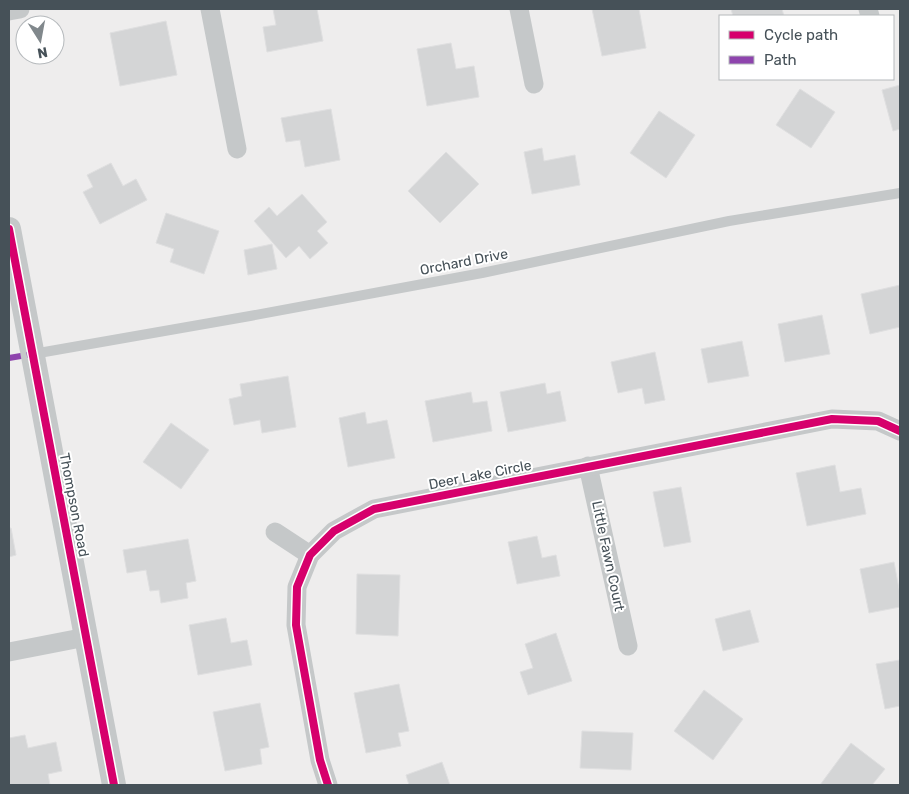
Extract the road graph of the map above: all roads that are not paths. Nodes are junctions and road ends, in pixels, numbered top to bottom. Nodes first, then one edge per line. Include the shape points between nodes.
1 (20, 9) edge
2 (210, 9) edge
3 (519, 9) edge
4 (9, 11) edge
5 (534, 84) dead end
6 (237, 149) dead end
7 (900, 193) edge
8 (9, 228) edge
9 (32, 354) junction
10 (900, 431) edge
11 (588, 466) junction
12 (275, 532) dead end
13 (310, 555) junction
14 (86, 637) junction
15 (628, 646) dead end
16 (9, 652) edge
17 (114, 785) edge
18 (328, 785) edge

1 - 4 street
2 - 6 street
3 - 5 street
7 - 9 lane, Orchard Drive via 729,221 473,274
8 - 9 street, Thompson Road
9 - 14 street, Thompson Road
10 - 11 street, Deer Lake Circle via 878,421 832,419
11 - 13 street, Deer Lake Circle via 374,509 334,531
11 - 15 street, Little Fawn Court
12 - 13 street
13 - 18 street, Deer Lake Circle via 297,586 296,625 320,760
14 - 16 street
14 - 17 street, Thompson Road

